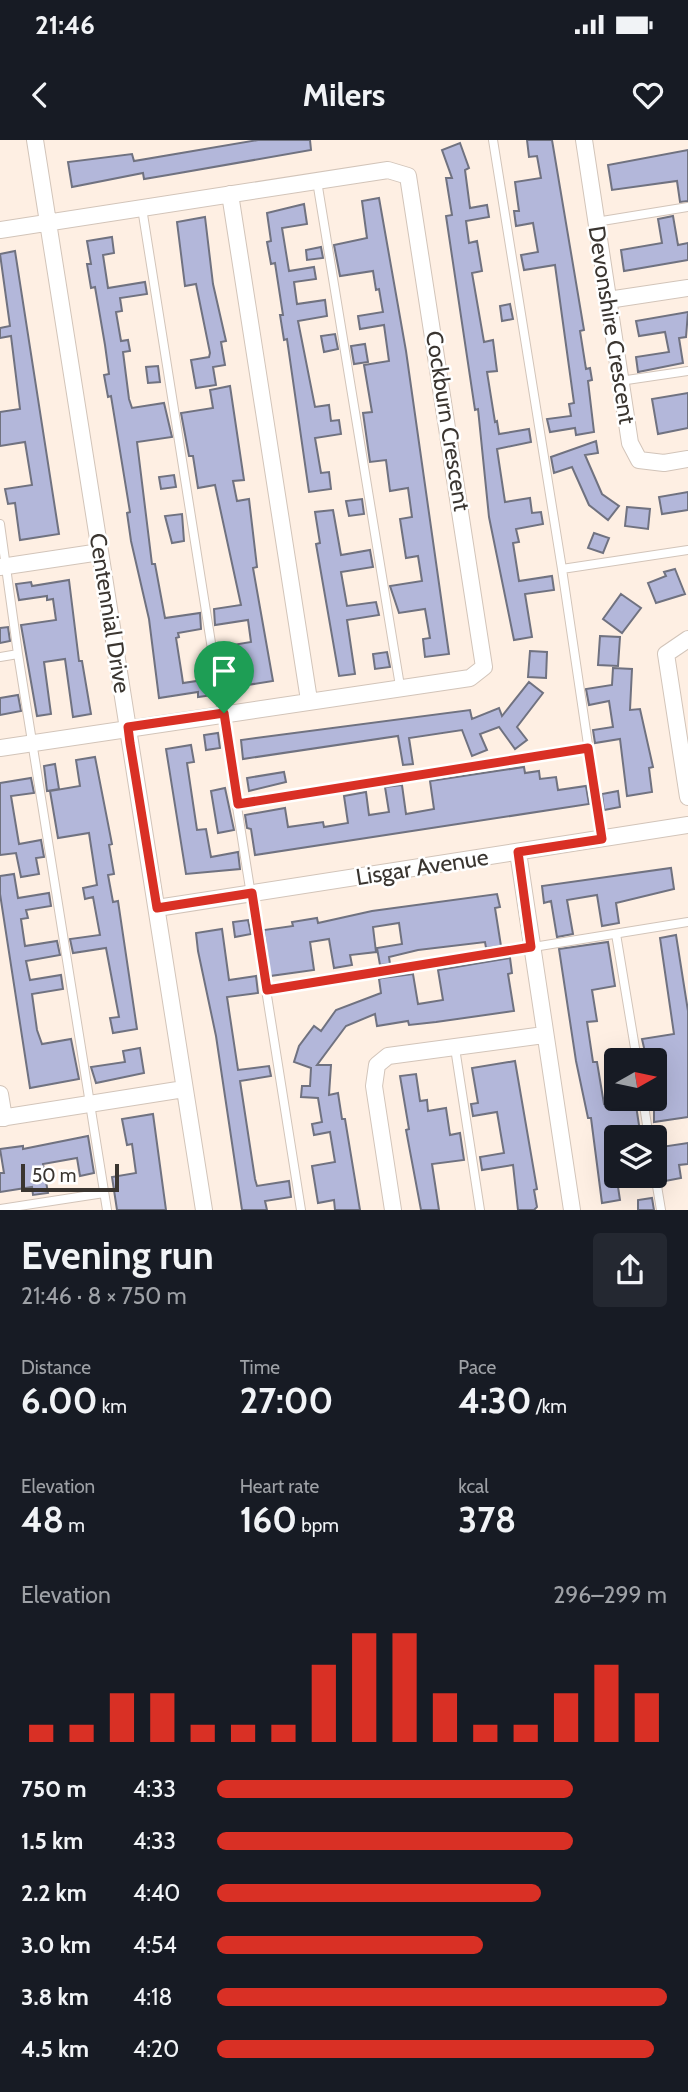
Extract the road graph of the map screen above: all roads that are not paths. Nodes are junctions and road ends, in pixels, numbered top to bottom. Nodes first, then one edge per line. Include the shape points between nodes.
1 (35, 140) edge
2 (493, 140) edge
3 (584, 140) edge
4 (317, 181) junction
5 (230, 194) junction
6 (688, 206) edge
7 (142, 208) junction
8 (48, 221) junction
9 (596, 222) junction
10 (0, 230) edge
11 (688, 288) edge
12 (608, 300) junction
13 (688, 371) edge
14 (620, 382) junction
15 (688, 459) edge
16 (0, 524) edge
17 (688, 550) edge
18 (100, 552) junction
19 (3, 567) edge
20 (562, 569) junction
21 (688, 639) edge
22 (18, 654) junction
23 (0, 657) edge
24 (400, 686) junction
25 (309, 700) junction
26 (224, 713) junction
27 (128, 727) junction
28 (683, 734) edge
29 (32, 742) junction
30 (0, 748) edge
31 (588, 748) junction
32 (688, 797) edge
33 (238, 804) junction
34 (688, 825) edge
35 (602, 839) junction
36 (518, 852) junction
37 (252, 893) junction
38 (157, 908) junction
39 (688, 922) edge
40 (616, 934) junction
41 (531, 947) junction
42 (267, 990) junction
43 (544, 1035) junction
44 (455, 1048) junction
45 (635, 1048) edge
46 (184, 1089) junction
47 (0, 1094) edge
48 (91, 1104) junction
49 (2, 1118) edge
50 (657, 1188) edge
51 (104, 1193) junction
52 (0, 1209) edge
53 (107, 1210) edge
54 (204, 1210) edge
55 (302, 1210) edge
56 (393, 1210) edge
57 (480, 1210) edge
58 (572, 1210) edge
59 (661, 1210) edge

1 - 8 street, Centennial Drive
2 - 20 lane
3 - 9 street, Devonshire Crescent
4 - 5 street, Cockburn Crescent
4 - 24 lane
4 - 24 street, Cockburn Crescent via 388,170 408,176 412,191 485,667 470,678
5 - 7 street, Cockburn Crescent
5 - 25 street
6 - 9 lane
7 - 8 street, Cockburn Crescent
7 - 26 lane
8 - 10 street, Cockburn Crescent
8 - 18 street, Centennial Drive
9 - 12 street, Devonshire Crescent
11 - 12 street
12 - 14 street, Devonshire Crescent
13 - 14 lane
14 - 15 street, Devonshire Crescent via 630,443 639,460 664,463
16 - 19 lane
17 - 20 lane
18 - 19 street
18 - 27 street, Centennial Drive
19 - 22 lane
20 - 31 lane
21 - 28 street via 666,653
22 - 23 lane
22 - 29 lane
24 - 25 street, Cockburn Crescent
25 - 26 street, Cockburn Crescent
26 - 27 street, Cockburn Crescent
26 - 33 lane
27 - 29 street, Cockburn Crescent
27 - 38 street, Centennial Drive
28 - 32 street
29 - 30 street, Cockburn Crescent
29 - 48 lane
31 - 33 lane
31 - 35 lane
33 - 37 lane
34 - 35 street, Lisgar Avenue
35 - 36 street, Lisgar Avenue
36 - 37 street, Lisgar Avenue
36 - 41 street
37 - 38 street, Lisgar Avenue
37 - 42 lane
38 - 46 street, Centennial Drive
39 - 40 lane
40 - 41 lane
40 - 45 lane
41 - 42 lane
41 - 43 street
42 - 55 lane
43 - 44 street
43 - 58 street
44 - 56 street via 388,1056 377,1065 373,1086
44 - 57 lane
46 - 48 street
46 - 54 street, Centennial Drive
47 - 49 street
48 - 49 street
48 - 51 lane
50 - 59 lane
51 - 52 lane
51 - 53 lane

